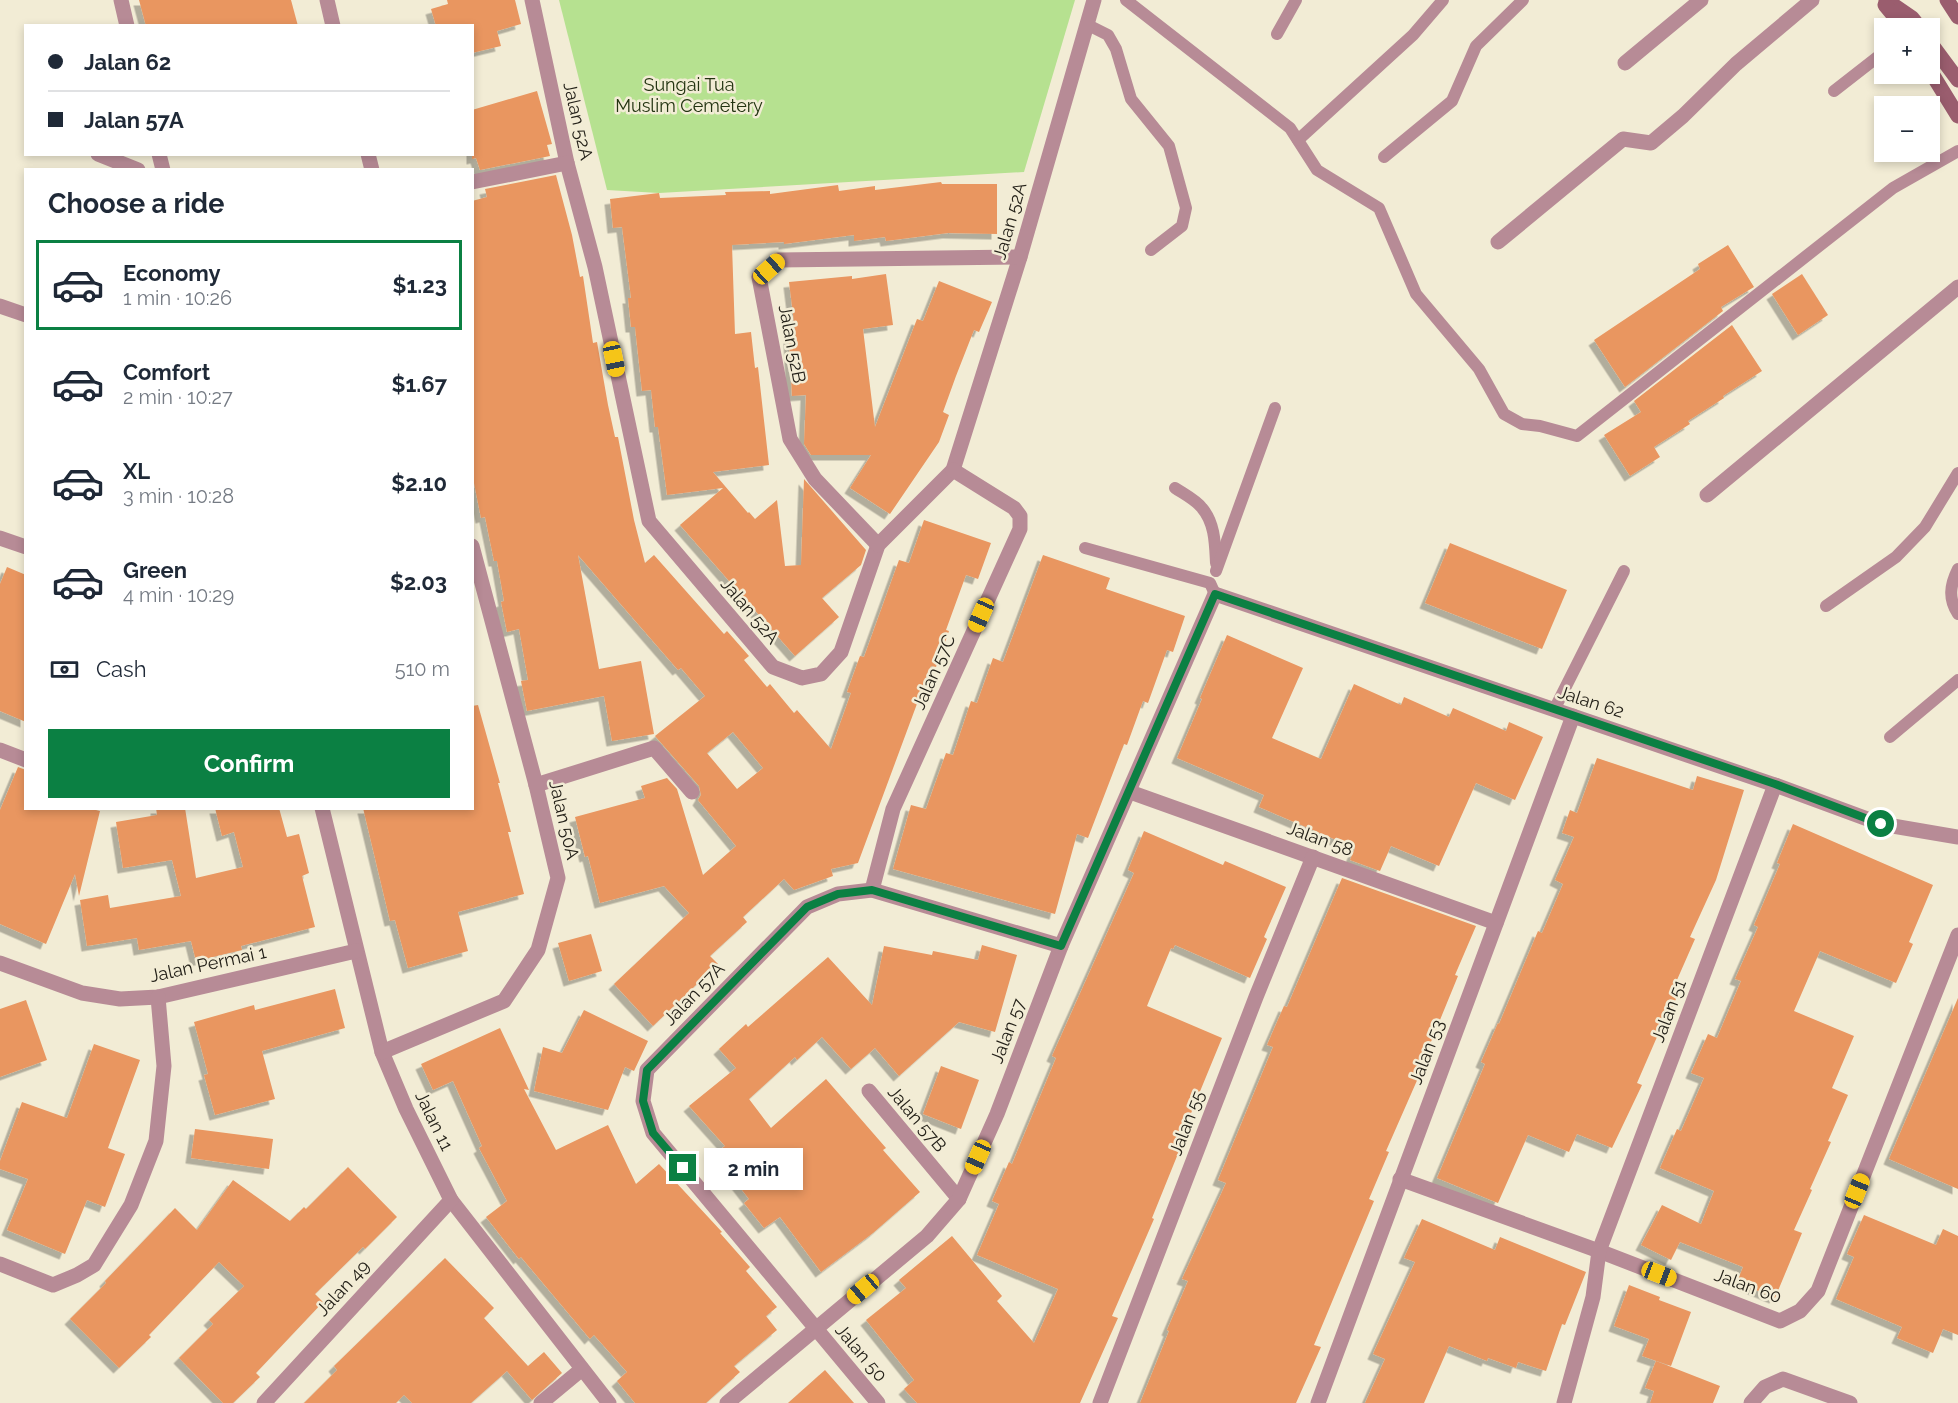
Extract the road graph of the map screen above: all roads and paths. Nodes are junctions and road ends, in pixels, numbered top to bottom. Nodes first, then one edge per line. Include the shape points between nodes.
1 (121, 0) edge
2 (327, 0) edge
3 (532, 0) edge
4 (1094, 0) edge
5 (1126, 0) edge
6 (1296, 0) edge
7 (1443, 0) edge
8 (1523, 0) edge
9 (1701, 0) edge
10 (1812, 0) edge
11 (1881, 0) edge
12 (1886, 0) edge
13 (1947, 0) edge
14 (1958, 17) edge
15 (1896, 18) edge
16 (1912, 18) edge
17 (127, 24) edge
18 (333, 24) edge
19 (1088, 25) junction
20 (1277, 34) dead end
21 (1940, 56) edge
22 (1874, 60) edge
23 (1625, 63) dead end
24 (1958, 80) edge
25 (1938, 84) edge
26 (1834, 91) dead end
27 (1958, 116) edge
28 (1298, 140) junction
29 (1958, 151) edge
30 (103, 156) edge
31 (1384, 157) dead end
32 (567, 163) junction
33 (133, 168) edge
34 (474, 182) edge
35 (1498, 242) dead end
36 (1151, 250) dead end
37 (1020, 257) junction
38 (1958, 287) edge
39 (0, 306) edge
40 (24, 314) edge
41 (1275, 408) dead end
42 (953, 470) junction
43 (1958, 473) edge
44 (1175, 488) dead end
45 (1707, 495) dead end
46 (0, 538) edge
47 (878, 545) junction
48 (24, 546) edge
49 (1085, 548) dead end
50 (474, 553) edge
51 (1958, 569) edge
52 (1216, 571) junction
53 (1624, 571) dead end
54 (1212, 588) junction
55 (1826, 606) dead end
56 (1958, 614) edge
57 (1958, 680) edge
58 (1554, 710) junction
59 (1573, 716) junction
60 (1890, 737) dead end
61 (0, 750) edge
62 (24, 758) edge
63 (1775, 784) junction
64 (536, 785) junction
65 (692, 792) dead end
66 (1130, 792) junction
67 (321, 810) edge
68 (1958, 837) edge
69 (1313, 857) junction
70 (872, 890) junction
71 (1496, 923) junction
72 (1958, 935) edge
73 (1061, 946) junction
74 (356, 951) junction
75 (0, 963) edge
76 (158, 997) junction
77 (382, 1052) junction
78 (869, 1091) dead end
79 (1400, 1179) junction
80 (959, 1199) junction
81 (451, 1200) junction
82 (1599, 1251) junction
83 (0, 1264) edge
84 (815, 1329) junction
85 (582, 1369) junction
86 (264, 1403) edge
87 (541, 1403) edge
88 (609, 1403) edge
89 (727, 1403) edge
90 (878, 1403) edge
91 (1100, 1403) edge
92 (1318, 1403) edge
93 (1564, 1403) edge
94 (1751, 1403) edge
95 (1850, 1403) edge

1 - 17 street
2 - 18 street
3 - 32 street, Jalan 52A
4 - 19 street, Jalan 52A
5 - 28 lane via 1290,128
6 - 20 lane
7 - 28 lane via 1413,35
8 - 31 lane via 1476,45 1452,101
9 - 23 street
10 - 35 street via 1651,143 1623,139
11 - 15 main road
12 - 16 main road
13 - 14 main road
19 - 36 lane via 1108,35 1131,99 1169,146 1174,163 1186,208 1182,226
19 - 37 street, Jalan 52A
21 - 24 main road
22 - 26 lane
25 - 27 main road
28 - 29 lane via 1317,170 1378,208 1416,294 1479,369 1504,414 1522,424 1577,436 1893,188
30 - 33 street
32 - 34 street
32 - 47 street, Jalan 52A via 594,267 649,521 773,667 802,678 821,674 841,652
37 - 42 street, Jalan 52A
37 - 47 street, Jalan 52B via 778,260 759,277 790,439 815,479
38 - 45 street
39 - 40 street
41 - 52 lane
42 - 47 street, Jalan 52A
42 - 70 street, Jalan 57C via 1014,508 1020,516 1020,529 894,808
43 - 55 lane via 1925,527 1896,557
44 - 52 lane via 1206,514 1215,536
46 - 48 street
49 - 54 lane
50 - 64 street, Jalan 50A
51 - 56 lane via 1951,589 1951,603
52 - 54 lane
53 - 58 lane
54 - 58 street, Jalan 62
54 - 66 street, Jalan 57
57 - 60 lane
58 - 59 street, Jalan 62
59 - 63 street, Jalan 62
59 - 71 street, Jalan 53
61 - 62 street
63 - 68 street, Jalan 62 via 1881,824
63 - 82 street, Jalan 51
64 - 65 street via 654,748
64 - 77 street, Jalan 50A via 558,878 538,950 504,1001
66 - 69 street, Jalan 58
66 - 73 street, Jalan 57
67 - 74 street, Jalan 11
69 - 71 street, Jalan 58
69 - 91 street, Jalan 55
70 - 73 street, Jalan 57A
70 - 84 street, Jalan 57A via 838,894 807,907 647,1070 643,1101 653,1133
71 - 79 street, Jalan 53
72 - 82 street, Jalan 60 via 1818,1291 1800,1311 1780,1321
73 - 80 street, Jalan 57 via 997,1114
74 - 76 street, Jalan Permai 1
74 - 77 street, Jalan 11
75 - 76 street, Jalan Permai 1 via 82,993 120,999
76 - 83 street via 164,1066 156,1141 131,1205 94,1265 77,1275 53,1285
77 - 81 street, Jalan 11
78 - 80 street, Jalan 57B
79 - 82 street, Jalan 60
79 - 92 street, Jalan 53
80 - 84 street, Jalan 57 via 927,1236
81 - 85 street, Jalan 11
81 - 86 street, Jalan 49
82 - 93 street, Jalan 51 via 1593,1296
84 - 89 street, Jalan 57
84 - 90 street, Jalan 50
85 - 87 street
85 - 88 street, Jalan 11
94 - 95 street via 1765,1386 1783,1379

